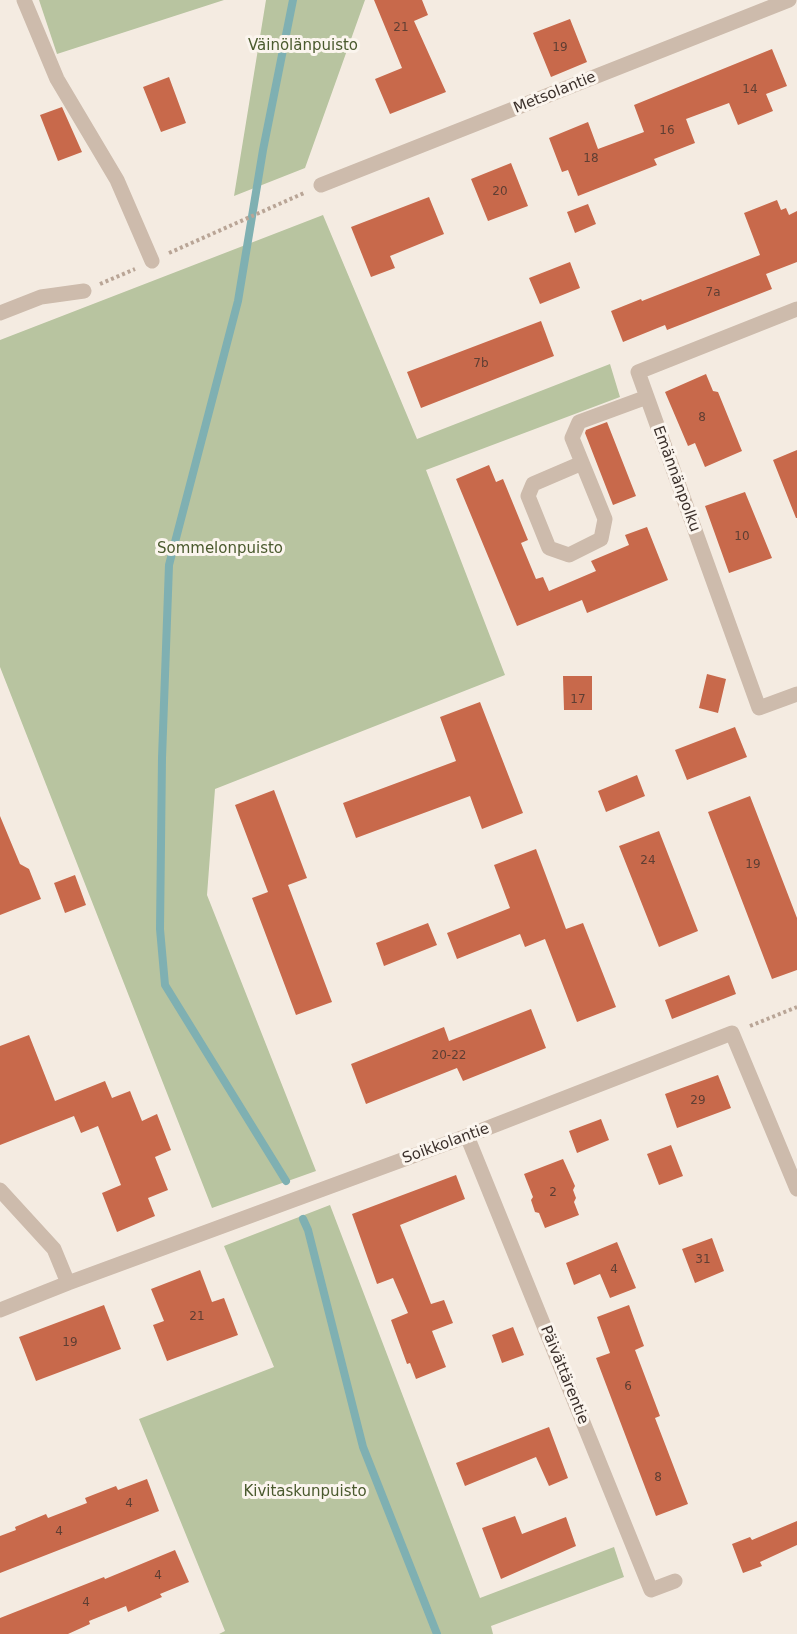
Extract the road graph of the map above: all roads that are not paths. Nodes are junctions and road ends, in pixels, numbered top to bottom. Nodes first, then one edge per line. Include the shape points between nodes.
1 (24, 0) edge
2 (789, 0) edge
3 (321, 185) road end
4 (152, 261) dead end
5 (84, 291) dead end
6 (797, 309) edge
7 (0, 313) edge
8 (647, 398) junction
9 (582, 464) junction
10 (797, 694) edge
11 (467, 1136) junction
12 (797, 1189) edge
13 (0, 1190) edge
14 (68, 1283) junction
15 (0, 1310) edge
16 (675, 1581) dead end

1 - 4 street via 57,79 117,180
2 - 3 street, Metsolantie
5 - 7 street via 41,297
6 - 8 street, Emännänpolku via 638,372
8 - 9 street via 579,422 572,438
8 - 10 street, Emännänpolku via 759,708
9 - 9 street via 605,519 601,539 569,555 549,548 528,496 533,484
11 - 12 street, Soikkolantie via 732,1033
11 - 14 street, Soikkolantie
11 - 16 street, Päivättärentie via 651,1590
13 - 14 street via 54,1249
14 - 15 street, Soikkolantie

